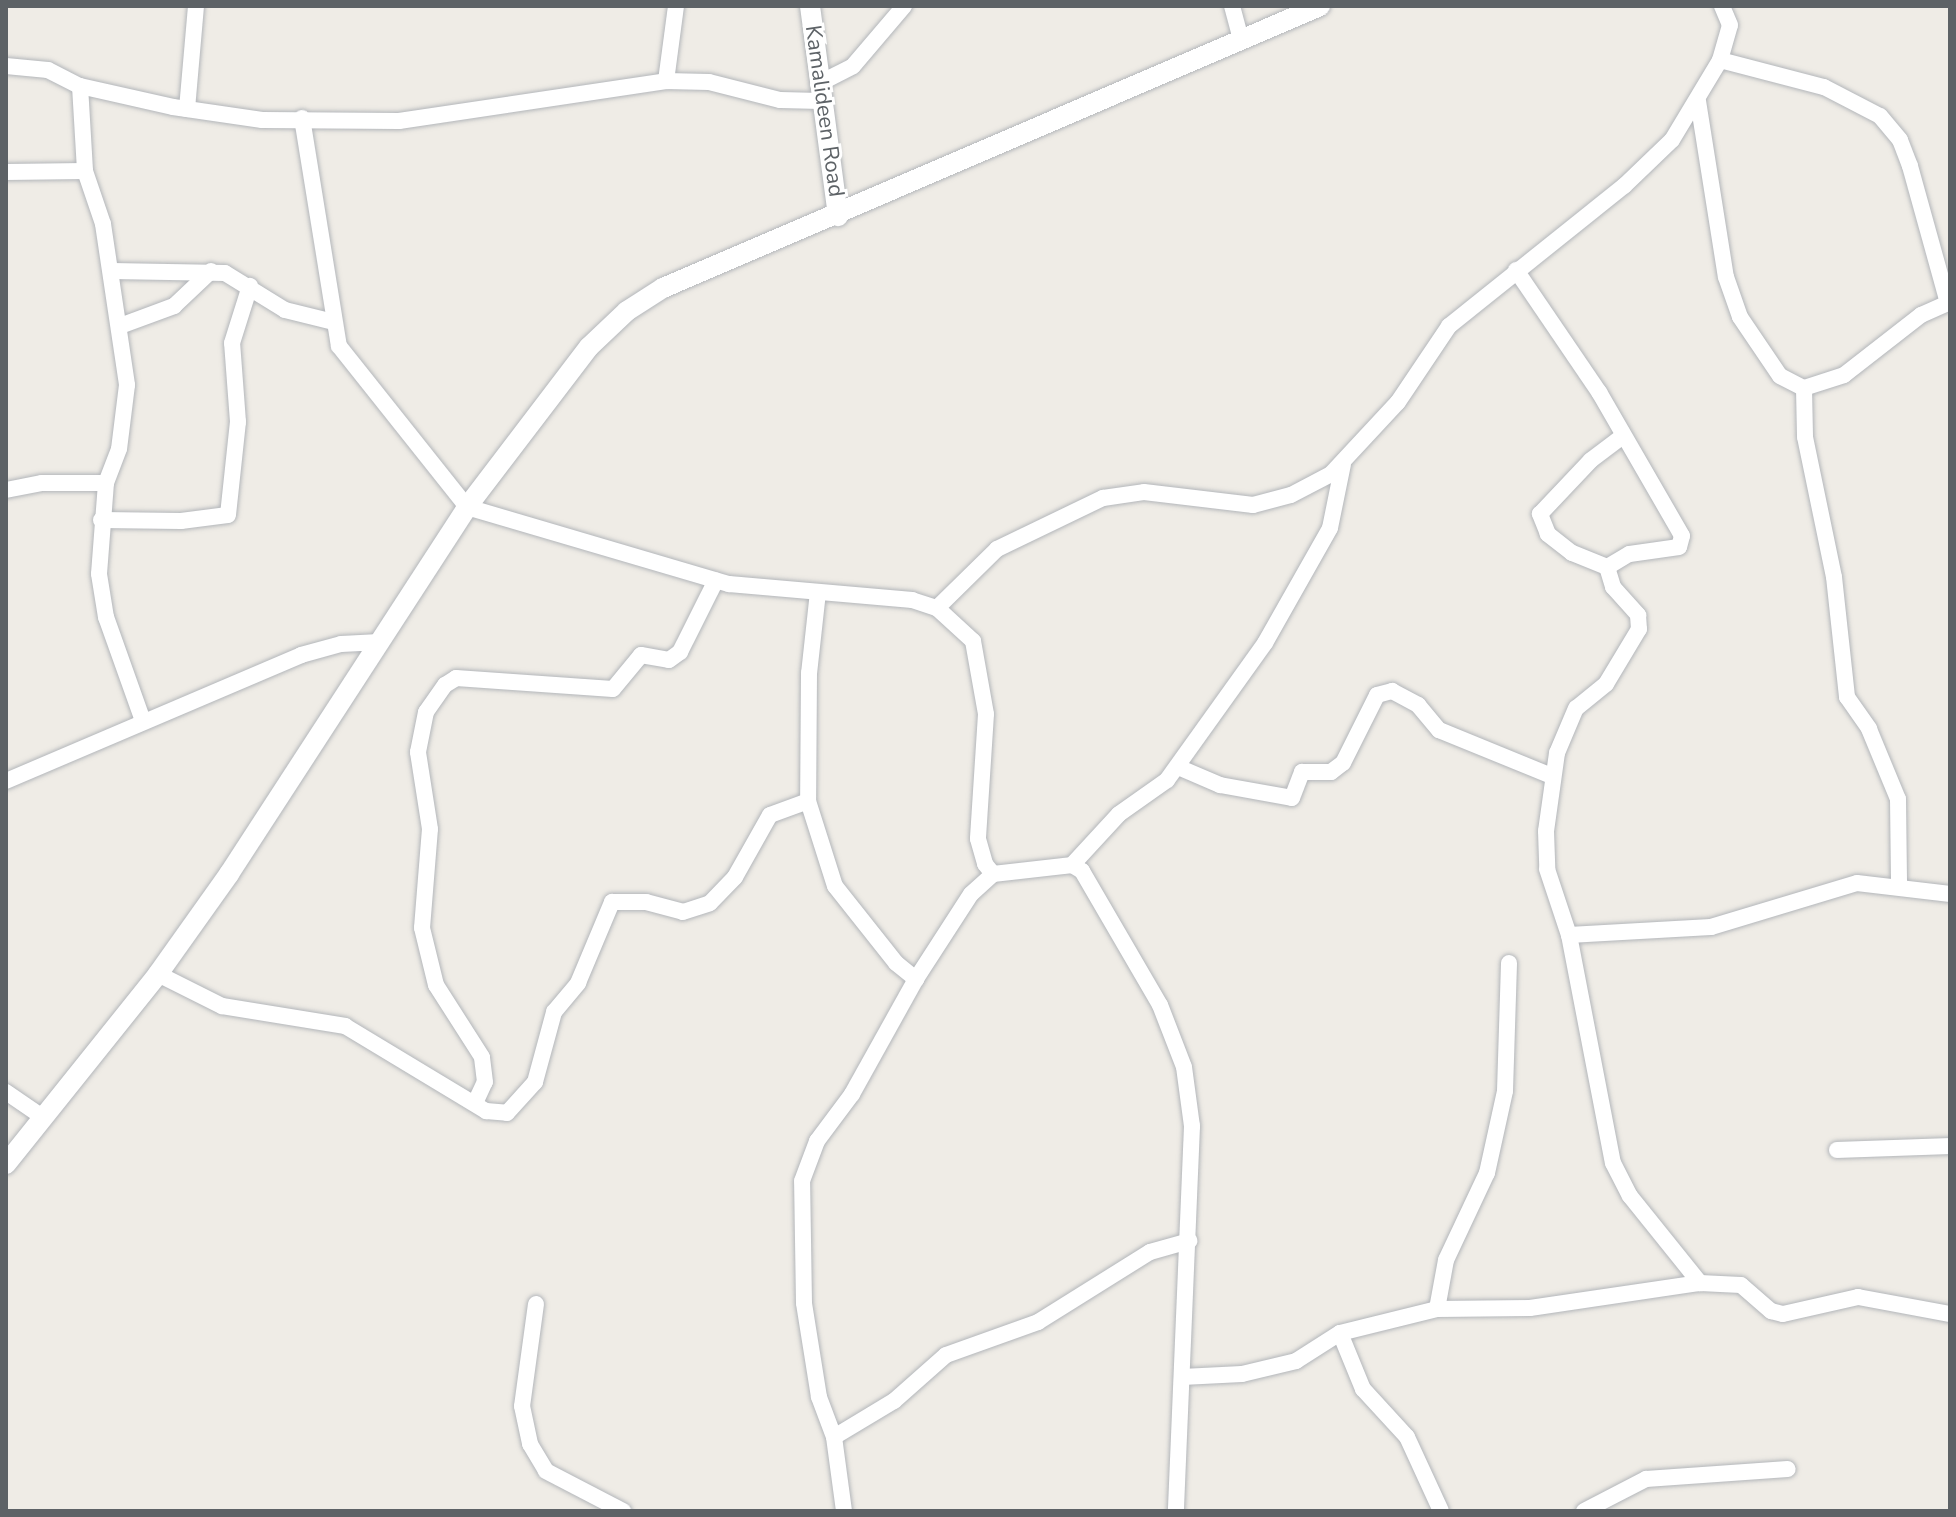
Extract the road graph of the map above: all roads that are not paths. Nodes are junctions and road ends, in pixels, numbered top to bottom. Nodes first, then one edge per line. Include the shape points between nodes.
1 (196, 6) edge
2 (676, 6) edge
3 (810, 6) edge
4 (904, 6) edge
5 (1232, 6) edge
6 (1320, 6) edge
7 (1722, 6) edge
8 (1241, 40) junction
9 (1720, 60) junction
10 (6, 66) edge
11 (666, 81) junction
12 (80, 86) junction
13 (819, 93) junction
14 (1698, 101) junction
15 (187, 109) junction
16 (302, 118) junction
17 (85, 171) junction
18 (6, 172) edge
19 (838, 216) junction
20 (1516, 270) junction
21 (112, 271) junction
22 (211, 271) junction
23 (250, 286) junction
24 (1949, 302) edge
25 (334, 322) junction
26 (120, 326) junction
27 (1804, 388) junction
28 (1623, 436) junction
29 (1343, 464) junction
30 (106, 483) junction
31 (6, 490) edge
32 (467, 507) junction
33 (101, 520) junction
34 (1607, 567) junction
35 (716, 580) junction
36 (818, 592) junction
37 (937, 608) junction
38 (375, 642) junction
39 (143, 721) junction
40 (1178, 767) junction
41 (1552, 776) junction
42 (6, 781) edge
43 (808, 801) junction
44 (1072, 865) junction
45 (993, 874) junction
46 (1899, 887) junction
47 (1950, 894) edge
48 (1569, 935) junction
49 (1509, 963) dead end
50 (158, 974) junction
51 (916, 979) junction
52 (6, 1092) edge
53 (475, 1103) junction
54 (44, 1118) junction
55 (1950, 1146) edge
56 (1837, 1150) dead end
57 (6, 1164) edge
58 (1189, 1241) junction
59 (1700, 1283) junction
60 (536, 1304) dead end
61 (1437, 1309) junction
62 (1950, 1314) edge
63 (1340, 1333) junction
64 (1182, 1377) junction
65 (834, 1437) junction
66 (1788, 1469) dead end
67 (623, 1511) edge
68 (844, 1511) edge
69 (1176, 1511) edge
70 (1441, 1511) edge
71 (1584, 1511) edge

1 - 15 street
2 - 11 street
3 - 13 street, Kamalideen Road
4 - 13 street via 853,66
5 - 8 street
6 - 8 street
7 - 9 street via 1730,25
8 - 19 street
9 - 14 street
9 - 24 street via 1824,87 1880,116 1900,140 1910,166
10 - 12 street via 48,70
11 - 13 street via 709,82 780,100
11 - 16 street via 410,120
12 - 15 street
12 - 17 street
13 - 19 street, Kamalideen Road
14 - 20 street via 1654,160
14 - 27 street via 1714,223 1740,317 1780,376
15 - 16 street via 262,120
16 - 25 street
17 - 18 street
17 - 21 street
19 - 32 street via 663,288 627,311 589,347
20 - 28 street
20 - 29 street via 1449,326 1398,402
21 - 22 street
21 - 26 street
22 - 23 street
22 - 26 street via 174,306
23 - 25 street via 285,310
23 - 33 street via 232,343 238,422 228,515 204,520
24 - 27 street via 1921,315 1844,375
25 - 32 street via 348,358
26 - 30 street via 125,407 119,449
27 - 46 street via 1805,437 1836,585 1847,697 1869,729 1898,799
28 - 34 street via 1683,541 1667,551 1629,554
28 - 34 street via 1591,460 1540,514 1548,534 1572,553
29 - 37 street via 1291,495 1253,505 1144,492 1103,498 997,549
29 - 40 street via 1330,528 1304,581
30 - 31 street via 42,483
30 - 33 street
32 - 35 street
32 - 38 street
33 - 39 street via 97,547 106,617
34 - 41 street via 1621,600 1638,615 1639,629 1606,684 1576,708
35 - 36 street
35 - 53 street via 680,652 669,660 641,655 613,689 456,678 426,712 418,752 430,829 422,928 436,985 482,1057 485,1082
36 - 37 street via 878,595
36 - 43 street via 809,673
37 - 45 street via 973,641 982,669 986,714 978,839
38 - 39 street via 301,655 219,694
38 - 50 street via 282,795
39 - 42 street
40 - 41 street via 1220,785 1292,798 1302,772 1331,772 1343,763 1371,703 1392,691 1418,705 1439,730
40 - 44 street via 1119,814
41 - 48 street via 1547,869
43 - 51 street via 835,886 896,963
43 - 53 street via 770,815 735,877 710,903 683,912 646,902 612,902 578,983 554,1012 535,1082 507,1113 486,1111
44 - 45 street
44 - 58 street via 1097,894 1160,1005 1184,1067 1192,1126
45 - 51 street via 971,894
46 - 47 street
46 - 48 street via 1837,886 1711,927
48 - 59 street via 1613,1163 1630,1196
49 - 61 street via 1505,1091 1487,1173 1446,1260
50 - 53 street via 222,1006 345,1026
50 - 54 street
51 - 65 street via 852,1094 817,1141 802,1181 804,1303 819,1397
52 - 54 street
54 - 57 street
55 - 56 street
58 - 64 street
58 - 65 street via 1150,1252 1038,1322 946,1355 894,1401
59 - 61 street via 1530,1308
59 - 62 street via 1741,1285 1771,1311 1783,1314 1858,1297
60 - 67 street via 522,1406 530,1444 546,1471
61 - 63 street
63 - 64 street via 1296,1361 1242,1374
63 - 70 street via 1363,1389 1407,1437
64 - 69 street
65 - 68 street
66 - 71 street via 1646,1479

